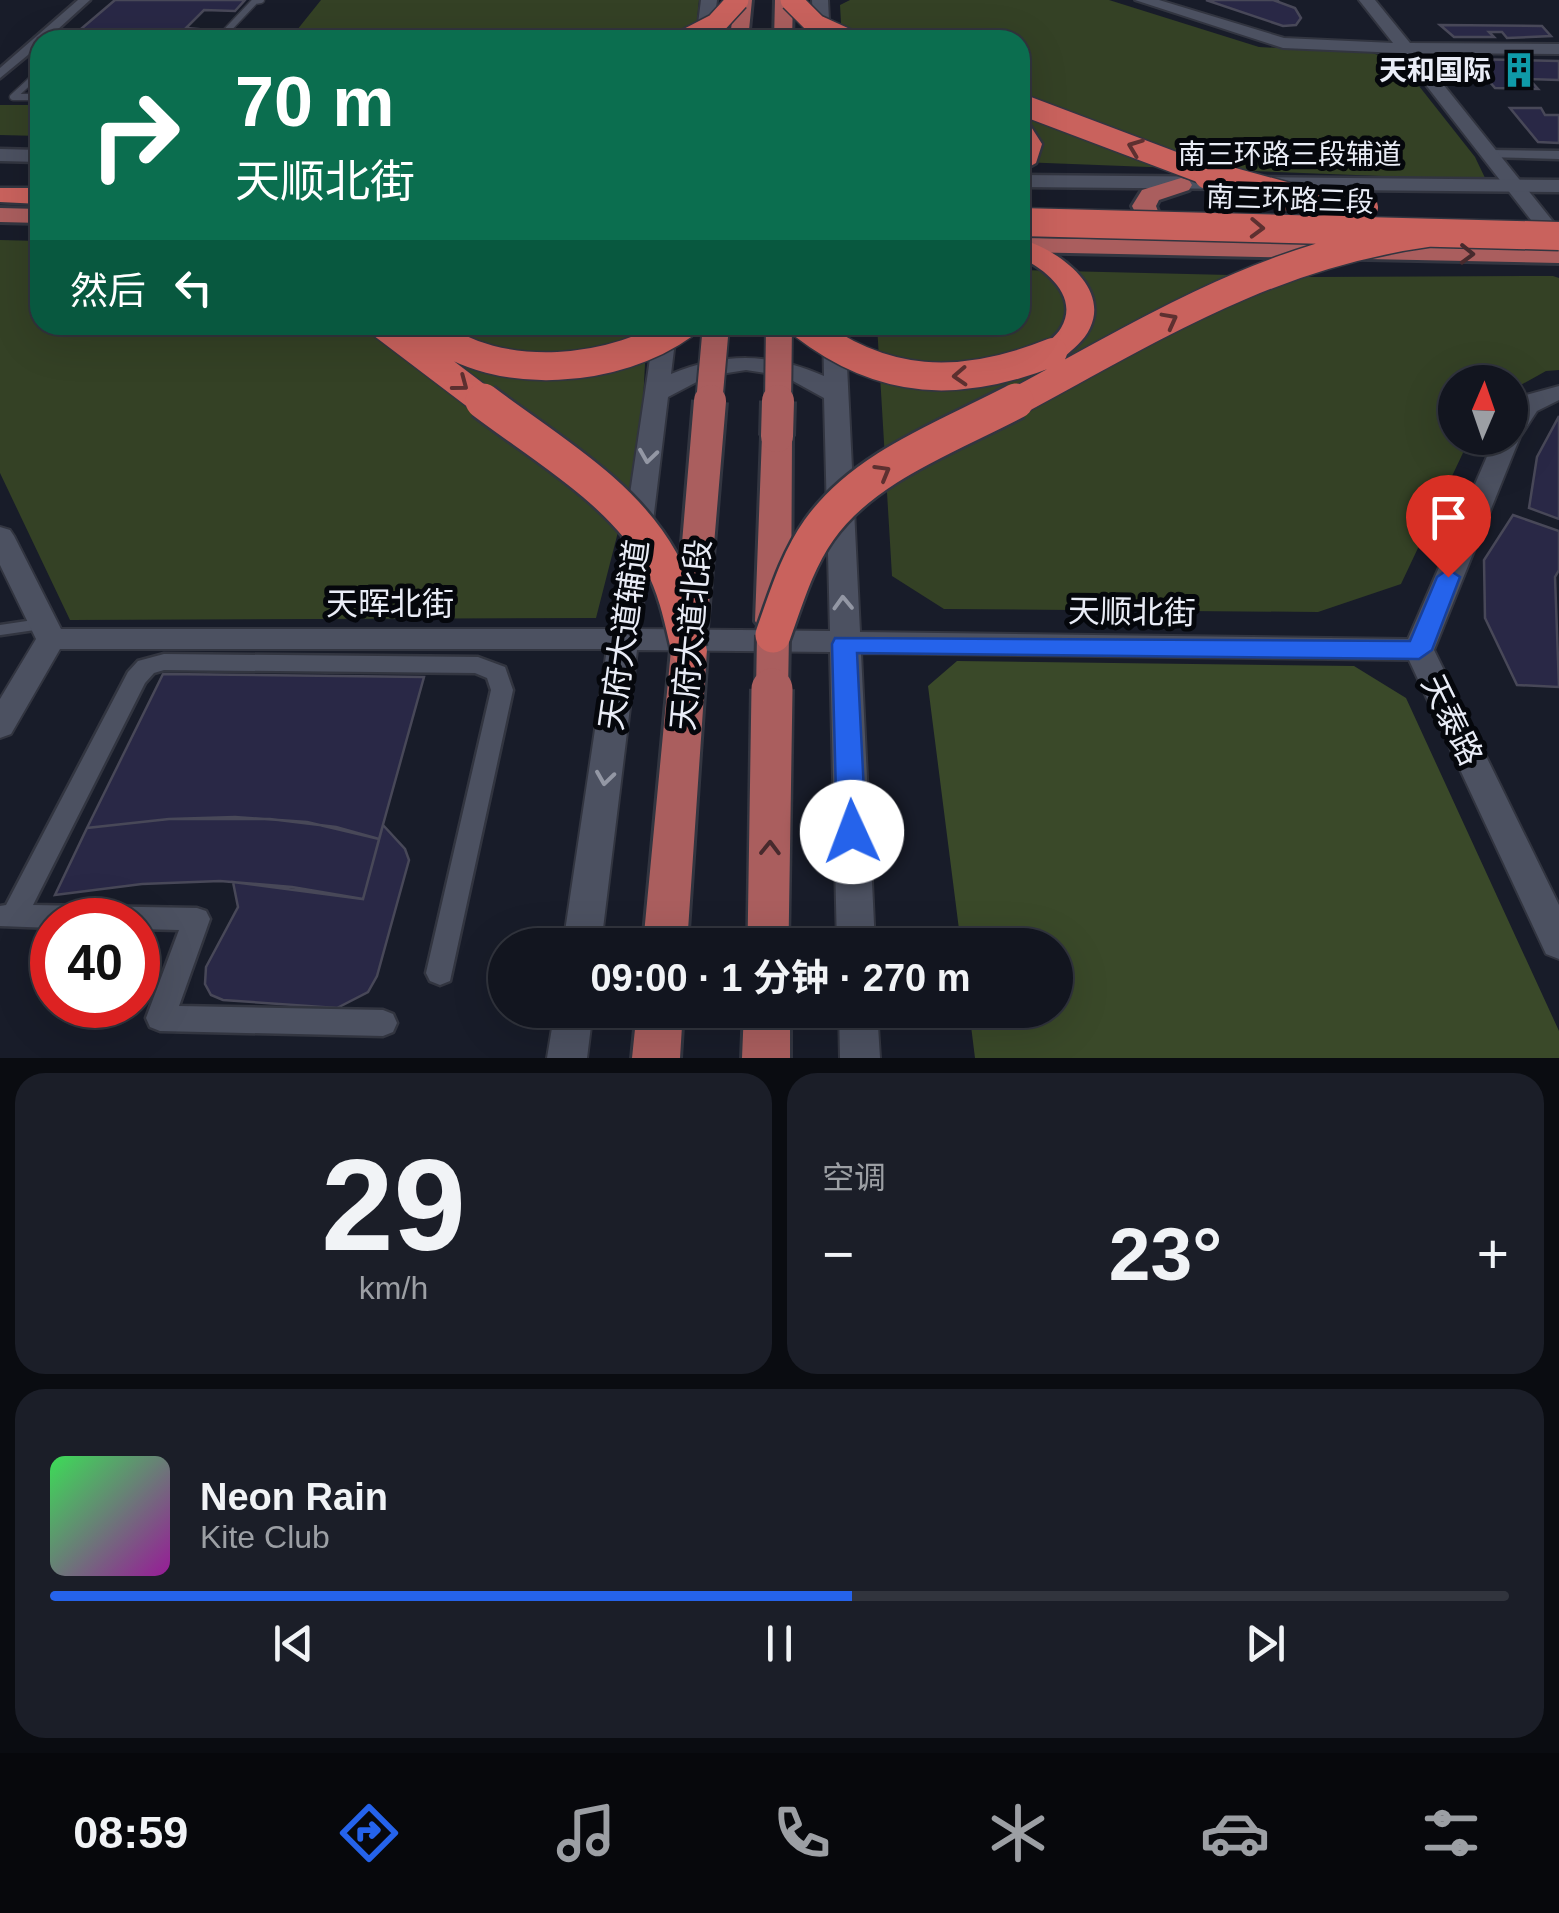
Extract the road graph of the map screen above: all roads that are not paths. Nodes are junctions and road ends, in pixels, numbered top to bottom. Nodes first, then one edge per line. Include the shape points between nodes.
1 (261, 0) edge
2 (709, 0) edge
3 (740, 0) edge
4 (787, 0) edge
5 (820, 0) edge
6 (1143, 0) edge
7 (1368, 0) edge
8 (1381, 0) edge
9 (76, 1) edge
10 (38, 30) edge
11 (51, 30) edge
12 (227, 30) edge
13 (704, 30) edge
14 (705, 30) edge
15 (739, 30) edge
16 (784, 30) edge
17 (822, 30) edge
18 (827, 30) edge
19 (30, 36) edge
20 (1415, 48) junction
21 (1559, 49) edge
22 (30, 53) edge
23 (0, 59) edge
24 (0, 74) edge
25 (30, 82) edge
26 (30, 97) edge
27 (1030, 108) edge
28 (1498, 154) junction
29 (0, 155) edge
30 (1559, 155) edge
31 (30, 156) edge
32 (0, 172) edge
33 (30, 173) edge
34 (1030, 181) edge
35 (1181, 185) junction
36 (1521, 185) junction
37 (1559, 186) edge
38 (0, 195) edge
39 (30, 196) edge
40 (1030, 198) edge
41 (1364, 207) junction
42 (0, 215) edge
43 (1559, 215) edge
44 (30, 216) edge
45 (1030, 222) edge
46 (1428, 233) junction
47 (1559, 239) edge
48 (1030, 245) edge
49 (1210, 250) junction
50 (1030, 251) edge
51 (1559, 256) edge
52 (396, 335) edge
53 (439, 335) edge
54 (665, 335) edge
55 (671, 335) edge
56 (715, 335) edge
57 (778, 335) edge
58 (813, 335) edge
59 (834, 335) edge
60 (1559, 393) edge
61 (656, 394) junction
62 (836, 395) junction
63 (1528, 405) edge
64 (1501, 455) edge
65 (0, 536) edge
66 (0, 630) edge
67 (46, 631) junction
68 (773, 635) junction
69 (624, 639) junction
70 (844, 644) junction
71 (689, 650) junction
72 (1419, 650) junction
73 (0, 726) edge
74 (7, 916) edge
75 (584, 928) edge
76 (666, 928) edge
77 (768, 928) edge
78 (855, 928) edge
79 (1559, 943) edge
80 (440, 973) dead end
81 (383, 1023) dead end
82 (571, 1028) edge
83 (658, 1028) edge
84 (767, 1028) edge
85 (859, 1028) edge
86 (567, 1058) edge
87 (656, 1058) edge
88 (766, 1058) edge
89 (860, 1058) edge

1 - 12 lane
2 - 14 street
3 - 13 highway, bridge
3 - 15 main road
4 - 16 main road
4 - 18 highway, bridge
5 - 17 street
6 - 20 street via 1283,42
7 - 20 street
8 - 20 street
9 - 10 street
9 - 11 street
19 - 23 street
20 - 21 street
20 - 28 street
22 - 24 street
25 - 26 lane via 14,97
41 -> 27 highway, bridge via 1212,176
28 - 30 street
28 - 36 street
29 - 31 main road
32 - 33 highway
34 - 35 main road, 南三环路三段辅道
35 - 36 main road, 南三环路三段辅道
35 - 49 main road via 1150,196 1146,217 1158,232
36 - 37 main road, 南三环路三段辅道
36 - 43 street
36 - 47 street
38 - 39 highway
40 - 41 highway, 南三环路三段, bridge
41 - 43 highway, 南三环路三段
42 - 44 main road
45 -> 46 highway, 南三环路三段, bridge
46 - 47 highway, 南三环路三段, bridge
68 -> 46 highway, bridge via 820,528 871,478 1238,284 1360,241
48 - 49 main road
49 -> 51 main road
50 -> 58 highway, bridge via 1072,283 1080,304 1076,328 1053,352 1018,369 963,378 920,376 871,367
52 -> 71 highway, bridge via 632,520 661,556 676,589
53 - 55 highway, bridge via 454,348 500,362 542,365 588,361
54 - 61 street, 天府大道辅道
56 - 71 main road, 天府大道北段, bridge
57 - 68 main road, bridge
59 - 62 street
60 - 63 street, 天泰路
61 - 62 street via 695,370 736,363 796,370
61 -> 69 street, 天府大道辅道
70 -> 62 street
64 - 72 street, 天泰路
65 - 67 street
66 - 67 lane
67 - 69 street, 天晖北街
67 - 73 street
77 -> 68 main road, bridge
69 - 70 street, 天晖北街
69 -> 75 street, 天府大道辅道
70 - 72 street, 天顺北街
70 - 78 street
71 - 76 main road, 天府大道北段
72 - 79 street, 天泰路
74 - 80 street via 146,667 478,665 498,673 502,690
74 - 81 street via 198,919 160,1018
82 - 86 street
83 - 87 main road
84 - 88 main road
85 - 89 street

